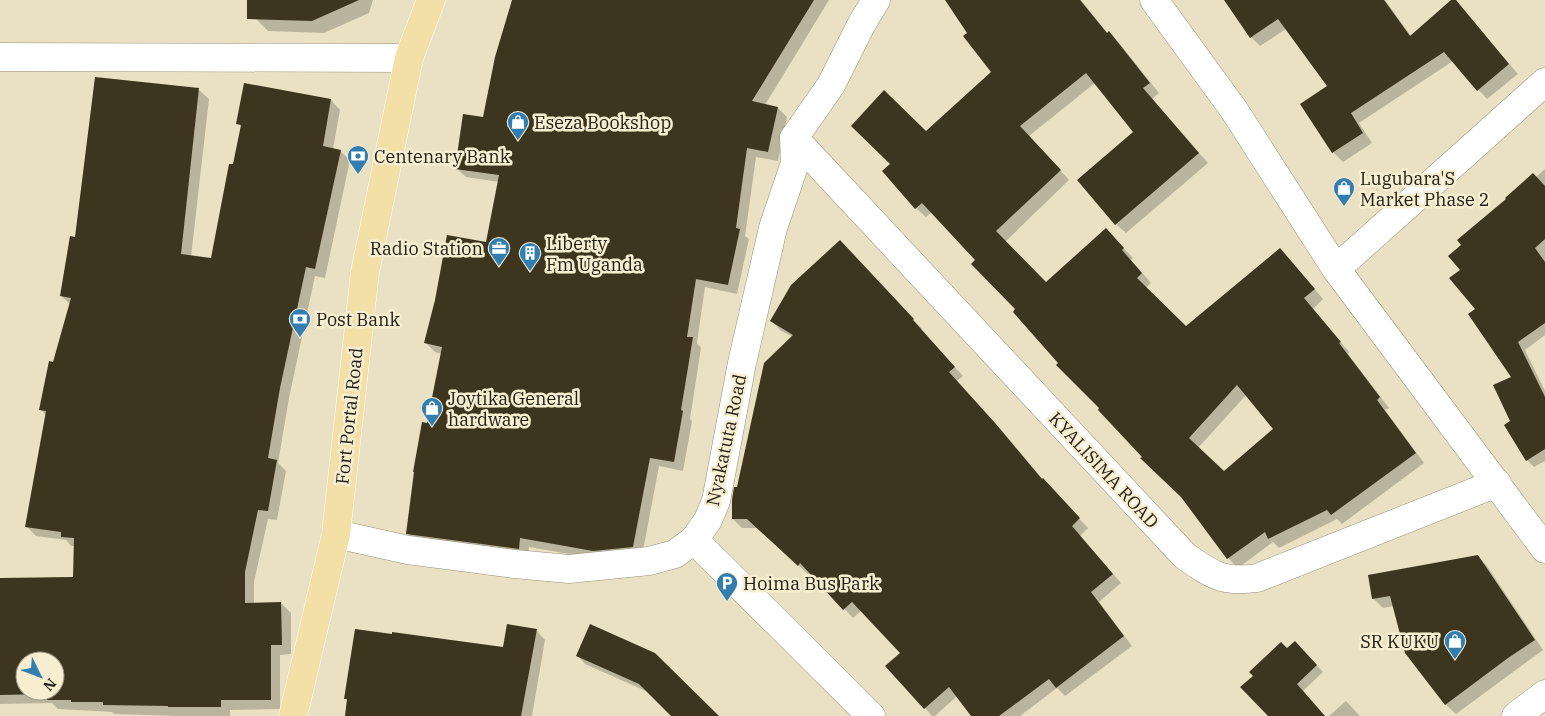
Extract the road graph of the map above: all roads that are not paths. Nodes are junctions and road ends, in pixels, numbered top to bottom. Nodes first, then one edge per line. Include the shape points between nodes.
1 (430, 0) edge
2 (876, 0) edge
3 (1154, 0) edge
4 (0, 57) edge
5 (409, 58) junction
6 (1545, 82) edge
7 (794, 138) junction
8 (1336, 269) junction
9 (1497, 483) junction
10 (336, 534) junction
11 (694, 540) junction
12 (1545, 549) edge
13 (1545, 694) edge
14 (293, 716) edge
15 (871, 716) edge
16 (1516, 716) edge

1 - 5 main road, Fort Portal Road
2 - 7 street via 831,85
3 - 8 street via 1234,110
4 - 5 street
5 - 10 main road, Fort Portal Road via 365,272
6 - 8 street
7 - 9 street, KYALISIMA ROAD via 1185,556 1204,570 1226,580 1257,578
7 - 11 street, Nyakatuta Road via 795,163 772,228 716,501
8 - 9 street
9 - 12 street
10 - 11 street, Nyakatuta Road via 408,550 569,568 649,560 675,554
10 - 14 main road, Fort Portal Road
11 - 15 street
13 - 16 street

